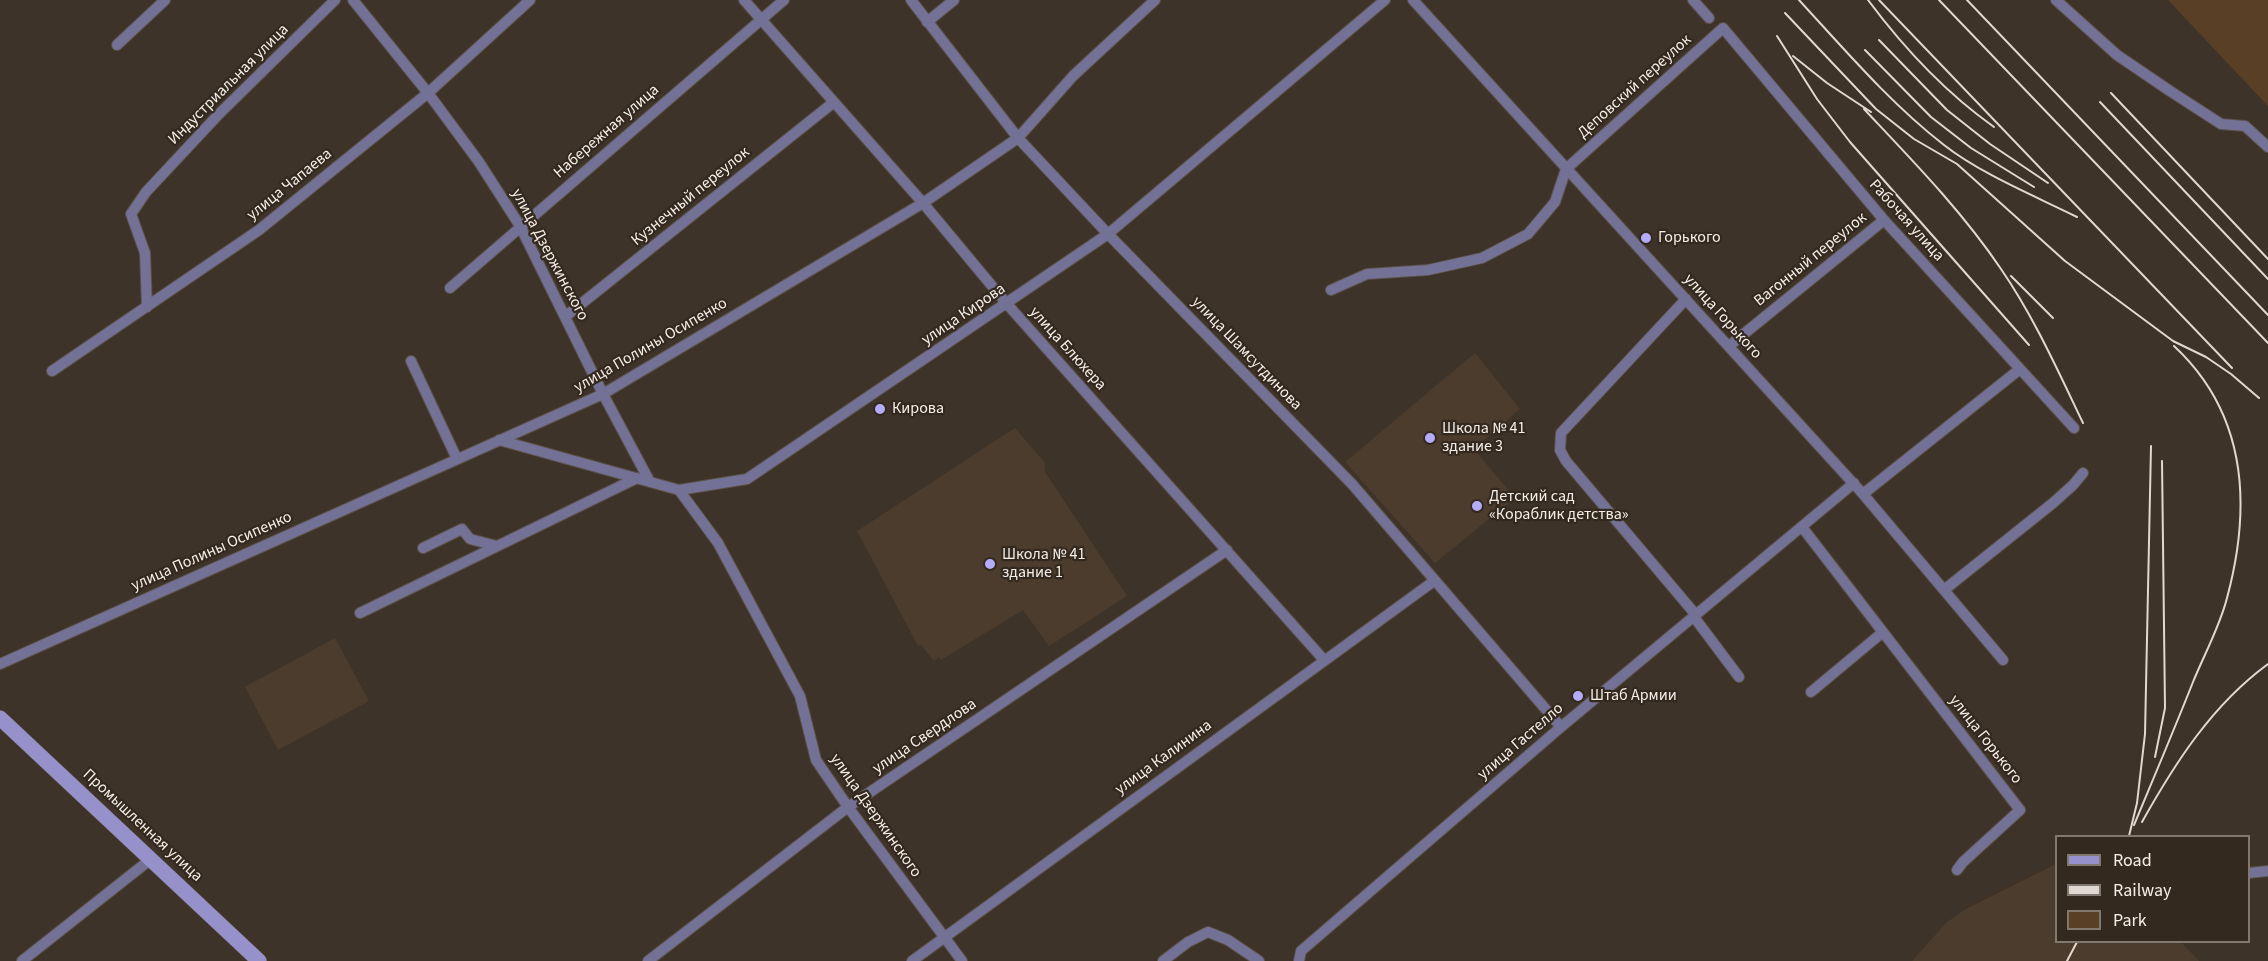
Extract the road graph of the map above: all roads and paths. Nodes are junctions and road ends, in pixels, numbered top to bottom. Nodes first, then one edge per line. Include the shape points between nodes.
1 (165, 0) edge
2 (335, 0) edge
3 (353, 0) edge
4 (530, 0) edge
5 (744, 0) edge
6 (784, 0) edge
7 (911, 0) edge
8 (954, 0) edge
9 (1155, 0) edge
10 (1385, 0) edge
11 (1413, 0) edge
12 (1693, 0) edge
13 (2056, 0) edge
14 (1709, 18) dead end
15 (762, 20) junction
16 (927, 22) junction
17 (1723, 28) joint
18 (117, 45) dead end
19 (428, 93) junction
20 (834, 102) junction
21 (1017, 138) junction
22 (2268, 147) edge
23 (1566, 169) junction
24 (923, 203) junction
25 (1884, 220) junction
26 (520, 226) junction
27 (1108, 234) junction
28 (450, 288) dead end
29 (1330, 290) dead end
30 (1686, 299) junction
31 (1007, 304) junction
32 (147, 307) junction
33 (566, 316) junction
34 (1729, 346) junction
35 (411, 361) dead end
36 (2020, 369) junction
37 (52, 371) dead end
38 (603, 394) junction
39 (2074, 428) dead end
40 (499, 440) junction
41 (457, 459) junction
42 (2083, 473) dead end
43 (637, 478) junction
44 (650, 482) junction
45 (1854, 483) junction
46 (679, 490) junction
47 (1863, 494) junction
48 (1802, 526) junction
49 (497, 546) junction
50 (423, 548) dead end
51 (1227, 550) junction
52 (1434, 581) junction
53 (1944, 590) junction
54 (360, 613) dead end
55 (1695, 616) junction
56 (1883, 632) junction
57 (1324, 660) junction
58 (2003, 660) dead end
59 (0, 664) edge
60 (1739, 677) dead end
61 (1811, 692) dead end
62 (0, 718) edge
63 (1561, 727) junction
64 (848, 807) junction
65 (151, 859) junction
66 (1957, 870) dead end
67 (2268, 871) edge
68 (2250, 873) edge
69 (944, 937) junction
70 (21, 961) edge
71 (258, 961) edge
72 (648, 961) edge
73 (912, 961) edge
74 (962, 961) edge
75 (1163, 961) edge
76 (1259, 961) edge
77 (1299, 961) edge

1 - 18 street
2 - 32 street, Индустриальная улица via 218,115 146,192 131,214 146,253
3 - 19 street, улица Дзержинского
4 - 19 street, улица Чапаева
5 - 15 street, улица Блюхера
6 - 15 street, Набережная улица
7 - 16 street, улица Шамсутдинова
8 - 16 street
9 - 21 street, улица Полины Осипенко via 1073,76
10 - 27 street, улица Кирова
11 - 23 street, улица Горького
12 - 14 street
13 - 22 street via 2117,55 2221,124 2244,126
15 - 20 street, улица Блюхера
15 - 26 street, Набережная улица
16 - 21 street, улица Шамсутдинова
17 - 23 street, Деповский переулок
17 - 25 street, Рабочая улица
19 - 26 street, улица Дзержинского
19 - 32 street, улица Чапаева via 260,230
20 - 24 street, улица Блюхера
20 - 33 street, Кузнечный переулок
21 - 24 street, улица Полины Осипенко
21 - 27 street, улица Шамсутдинова
23 - 29 street via 1555,202 1528,234 1482,258 1428,270 1367,274
23 - 30 street, улица Горького
24 - 31 street, улица Блюхера
24 - 38 street, улица Полины Осипенко
25 - 34 street, Вагонный переулок
25 - 36 street, Рабочая улица
26 - 28 street, Набережная улица
26 - 33 street, улица Дзержинского
27 - 31 street, улица Кирова
27 - 52 street, улица Шамсутдинова via 1352,484
30 - 34 street, улица Горького
30 - 55 street via 1561,433 1560,450
31 - 46 street, улица Кирова via 747,479
31 - 51 street, улица Блюхера
32 - 37 street, улица Чапаева
33 - 38 street, улица Дзержинского
34 - 45 street, улица Горького
35 - 41 street
36 - 39 street, Рабочая улица
36 - 47 street
38 - 40 street, улица Полины Осипенко
38 - 44 street, улица Дзержинского
40 - 41 street, улица Полины Осипенко
40 - 43 street, улица Кирова
41 - 59 street, улица Полины Осипенко
42 - 53 street via 2053,503
43 - 44 street, улица Кирова
43 - 49 street
44 - 46 street, улица Кирова
45 - 47 street, улица Горького
45 - 48 street, улица Гастелло
46 - 64 street, улица Дзержинского via 718,543 795,686 816,760
47 - 53 street, улица Горького
48 - 55 street, улица Гастелло
48 - 56 street, улица Горького
49 - 50 street via 470,539 462,529
49 - 54 street
51 - 57 street, улица Блюхера
51 - 64 street, улица Свердлова
52 - 57 street, улица Калинина
52 - 63 street, улица Шамсутдинова
53 - 58 street, улица Горького
55 - 60 street
55 - 63 street, улица Гастелло
56 - 61 street
56 - 66 street, улица Горького via 2020,810
57 - 69 street, улица Калинина
62 - 65 main road, Промышленная улица
63 - 77 street, улица Гастелло via 1301,951
64 - 69 street, улица Дзержинского
64 - 72 street, улица Свердлова
65 - 70 street
65 - 71 main road, Промышленная улица
67 - 68 street
69 - 73 street, улица Калинина
69 - 74 street, улица Дзержинского
75 - 76 street via 1208,932 1228,939

